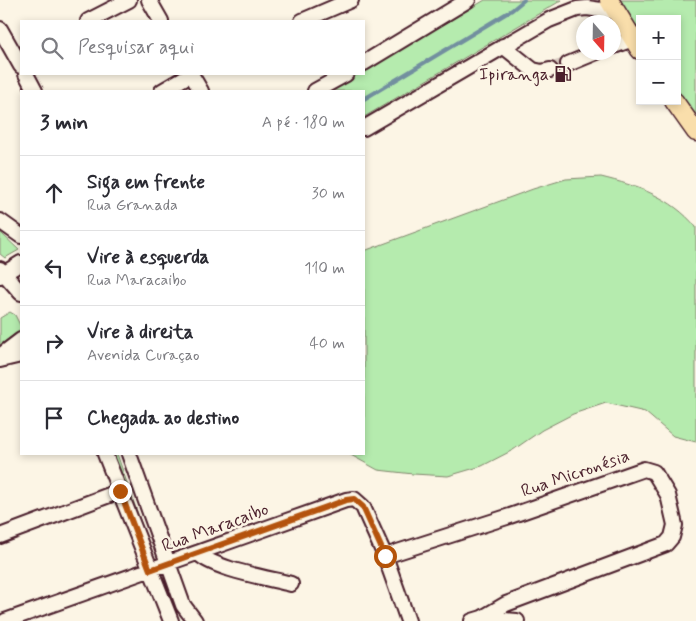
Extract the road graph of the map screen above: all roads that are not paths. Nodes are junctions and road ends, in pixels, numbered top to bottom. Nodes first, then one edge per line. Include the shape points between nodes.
1 (129, 0) edge
2 (149, 0) edge
3 (352, 0) edge
4 (468, 0) edge
5 (612, 6) edge
6 (90, 20) edge
7 (160, 20) edge
8 (304, 20) edge
9 (0, 28) edge
10 (636, 44) edge
11 (621, 45) edge
12 (503, 46) junction
13 (20, 60) edge
14 (578, 60) edge
15 (365, 62) edge
16 (568, 64) tunnel mouth
17 (550, 70) tunnel mouth
18 (27, 75) edge
19 (189, 75) edge
20 (192, 75) edge
21 (344, 75) edge
22 (34, 90) edge
23 (164, 90) edge
24 (200, 90) edge
25 (317, 90) edge
26 (677, 105) edge
27 (365, 127) edge
28 (696, 132) edge
29 (0, 220) edge
30 (20, 235) edge
31 (20, 264) edge
32 (2, 273) edge
33 (20, 292) edge
34 (20, 341) edge
35 (20, 355) edge
36 (0, 356) edge
37 (0, 360) edge
38 (105, 455) edge
39 (129, 455) edge
40 (120, 491) junction
41 (0, 536) edge
42 (198, 553) junction
43 (385, 556) junction
44 (168, 564) junction
45 (150, 570) junction
46 (291, 584) dead end
47 (477, 620) edge
48 (5, 621) edge
49 (170, 621) edge
50 (194, 621) edge
51 (408, 621) edge
52 (517, 621) edge

1 - 6 street
2 - 7 street
3 - 8 street
4 - 15 street
5 - 10 main road
5 - 12 street via 577,9 549,20
9 - 13 street
10 - 11 street
12 - 17 street via 533,70
12 - 27 street
14 - 16 street
18 - 22 street
19 - 23 street
20 - 24 street
21 - 25 street
26 - 28 main road
29 - 30 street
31 - 32 street
32 - 33 street
34 - 36 street
35 - 37 street
38 - 40 street
39 - 44 street
40 - 41 street
40 - 45 street
42 - 43 street, Rua Maracaibo via 354,499 363,507
42 - 44 street, Rua Maracaibo
42 - 46 street via 216,564
43 - 47 street, Rua Micronésia via 644,469 654,472 668,495 675,525 666,544 506,604
43 - 51 street
44 - 45 street, Rua Maracaibo
44 - 50 street via 183,605
45 - 48 street, Rua Maracaibo
45 - 49 street
47 - 52 street

